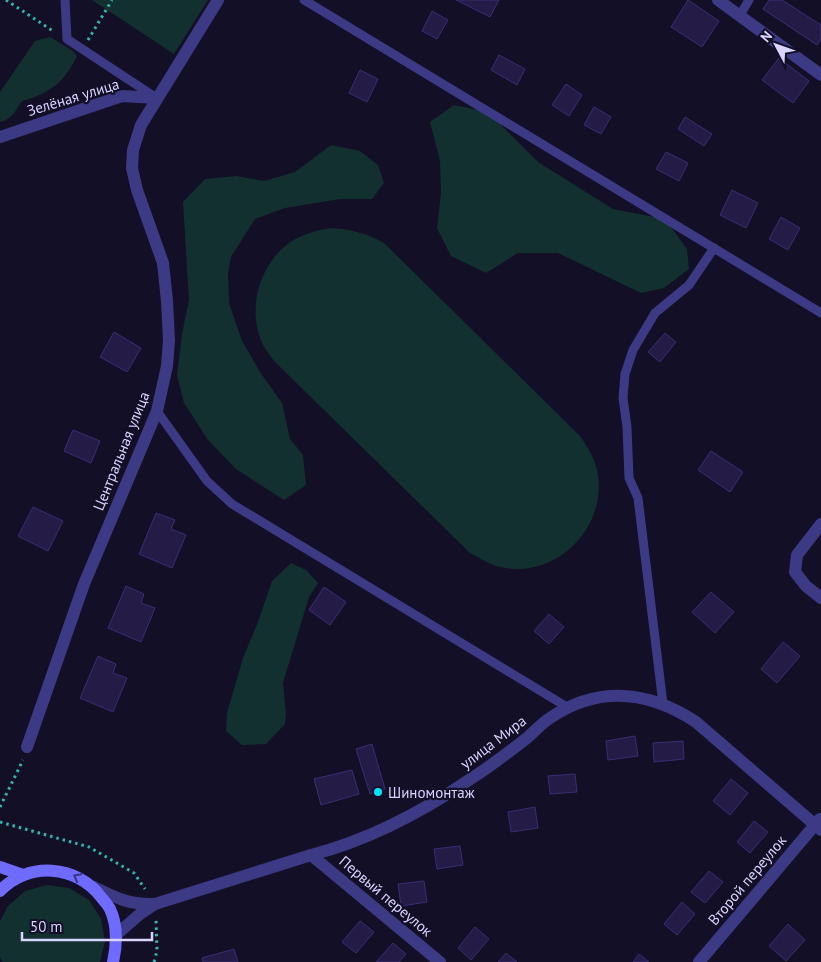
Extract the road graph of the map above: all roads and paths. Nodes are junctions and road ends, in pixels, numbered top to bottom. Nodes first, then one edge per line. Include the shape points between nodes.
1 (6, 0) edge
2 (65, 0) edge
3 (112, 0) edge
4 (218, 0) edge
5 (304, 0) edge
6 (718, 0) edge
7 (749, 0) edge
8 (740, 15) junction
9 (67, 40) junction
10 (82, 49) junction
11 (821, 75) edge
12 (156, 98) junction
13 (0, 137) edge
14 (714, 248) junction
15 (821, 313) edge
16 (157, 411) junction
17 (821, 524) edge
18 (821, 598) edge
19 (664, 704) junction
20 (568, 708) junction
21 (27, 747) joint
22 (0, 807) edge
23 (819, 824) edge
24 (311, 855) junction
25 (0, 867) edge
26 (23, 875) junction
27 (94, 887) junction
28 (0, 891) edge
29 (155, 904) junction
30 (117, 934) junction
31 (113, 962) edge
32 (440, 962) edge
33 (699, 962) edge

1 - 9 path
2 - 9 lane
3 - 10 path
4 - 12 street, Центральная улица
5 - 14 lane
6 - 8 street
7 - 8 lane
8 - 11 street
9 - 10 lane
10 - 12 lane
12 - 13 street, Зелёная улица via 122,96
12 - 16 street, Центральная улица via 141,125 133,150 132,168 163,263 167,301 167,366
14 - 15 lane
14 - 19 lane via 689,285 655,313 633,350 625,374 623,398 629,478 638,498
16 - 20 lane via 207,481 232,504
16 - 21 street, Центральная улица via 84,584
17 - 18 street via 798,555 795,572
19 - 20 street, улица Мира via 614,696
19 - 23 street, улица Мира via 696,722
20 - 24 street, улица Мира via 549,718 494,762 429,806 367,837
21 - 22 path
23 - 33 street, Второй переулок
24 - 29 street, улица Мира
24 - 32 street, Первый переулок
25 - 26 street
27 -> 26 street via 71,874 45,870
26 - 28 street
27 - 29 street, улица Мира via 127,902
27 - 30 street via 110,908
29 - 30 street, улица Мира
30 - 31 street

